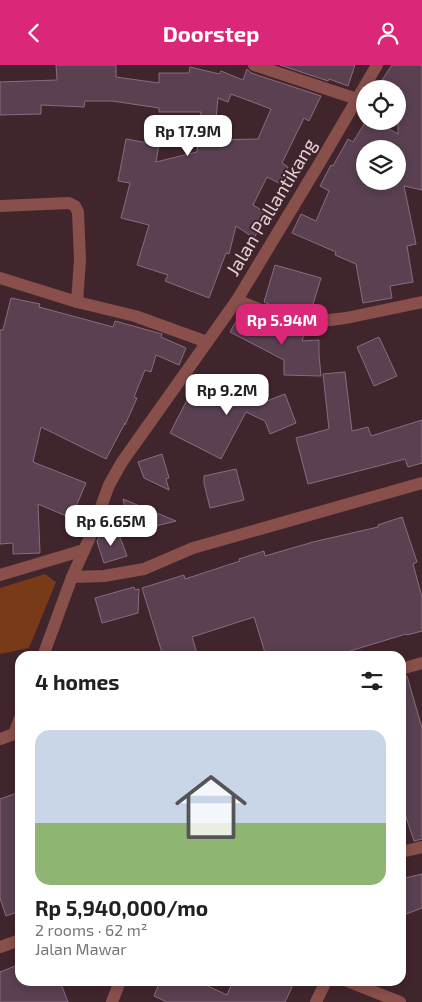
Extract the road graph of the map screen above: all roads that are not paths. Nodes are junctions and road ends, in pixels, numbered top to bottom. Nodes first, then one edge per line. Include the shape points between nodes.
1 (254, 65) edge
2 (377, 65) edge
3 (368, 80) edge
4 (356, 99) joint
5 (0, 206) edge
6 (0, 278) edge
7 (237, 300) junction
8 (422, 301) edge
9 (77, 302) junction
10 (207, 342) junction
11 (422, 483) edge
12 (84, 550) junction
13 (0, 575) edge
14 (72, 577) junction
15 (45, 651) edge
16 (422, 663) edge
17 (406, 668) edge
18 (15, 735) edge
19 (0, 739) edge
20 (422, 847) edge
21 (406, 851) edge
22 (15, 942) edge
23 (0, 947) edge
24 (118, 986) edge
25 (324, 986) edge
26 (360, 986) edge
27 (112, 1002) edge
28 (316, 1002) edge
29 (400, 1002) edge

1 - 4 street
2 - 3 street, Jalan Pallantikang
4 - 7 street, Jalan Pallantikang
5 - 9 street via 69,203 76,206 80,260
6 - 9 street
7 - 8 street via 290,322 304,323 346,318
7 - 10 street, Jalan Pallantikang
9 - 10 street via 135,316
10 - 12 street, Jalan Pallantikang via 122,462
11 - 14 street via 193,548 144,569 104,576
12 - 13 street
12 - 14 street, Jalan Pallantikang
14 - 15 street, Jalan Pallantikang
16 - 17 street
18 - 19 street
20 - 21 street
22 - 23 street
24 - 27 street
25 - 28 street
26 - 29 street

